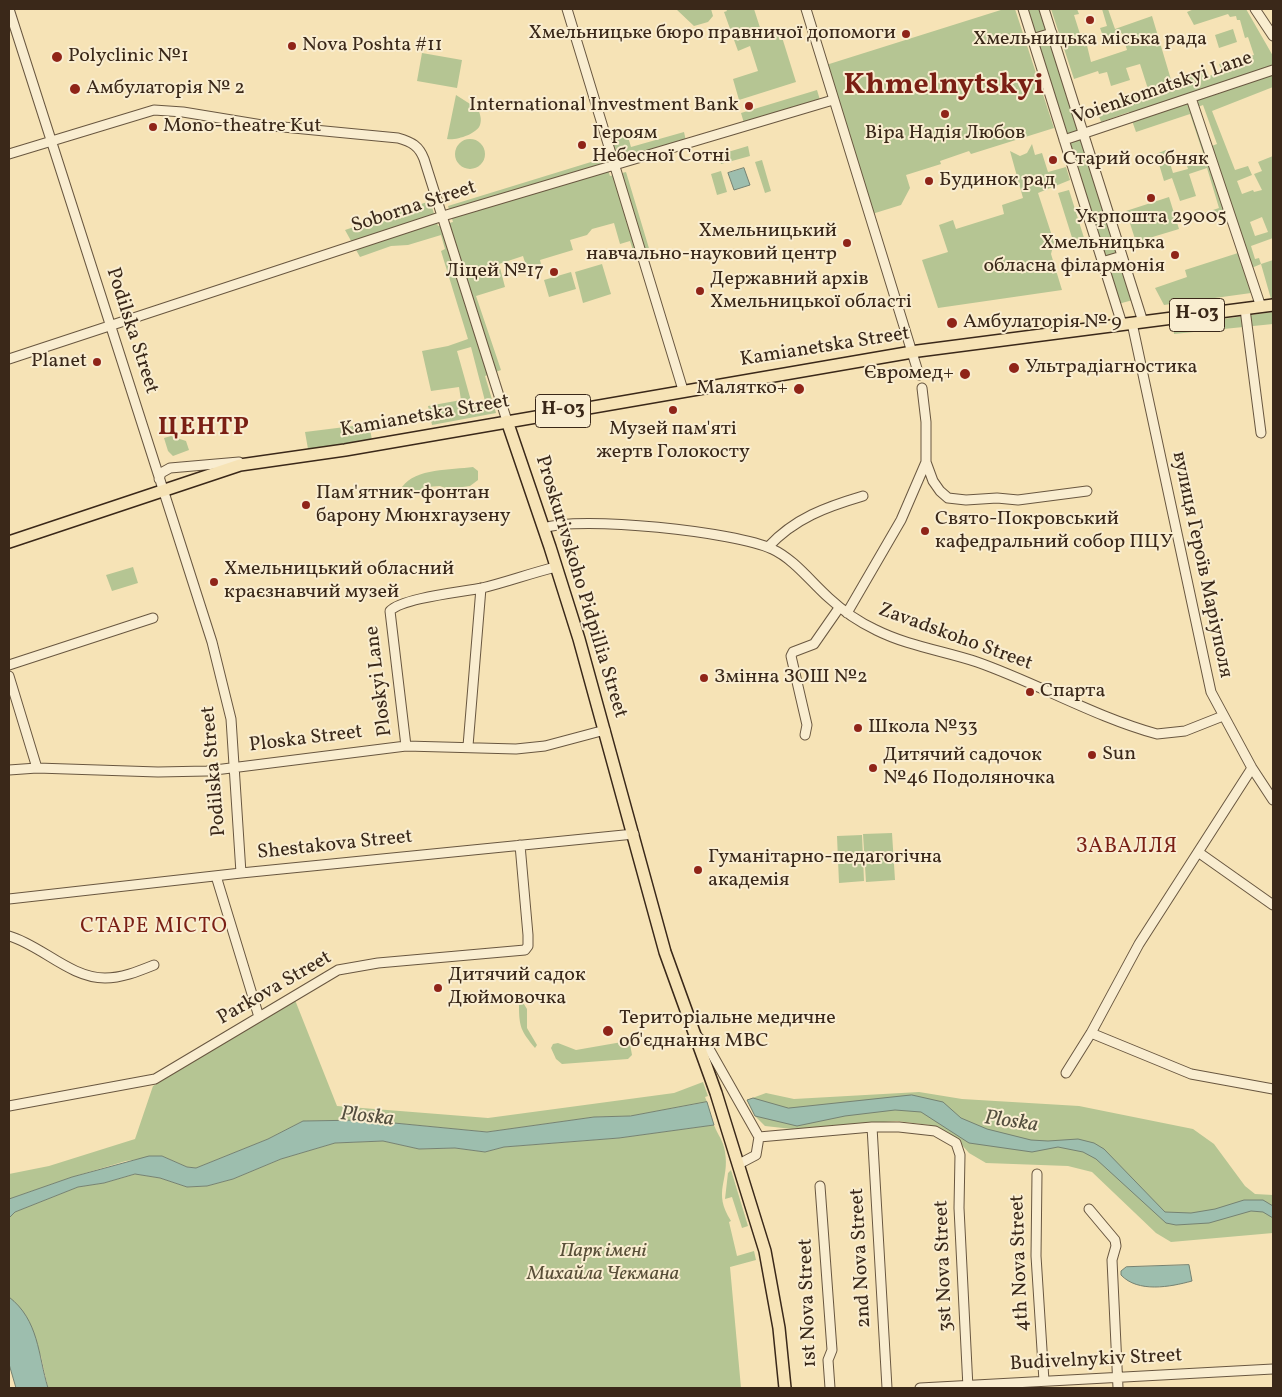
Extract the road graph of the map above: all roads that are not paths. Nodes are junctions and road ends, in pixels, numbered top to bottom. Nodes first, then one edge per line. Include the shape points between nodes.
1 (9, 9) edge
2 (567, 9) edge
3 (806, 9) edge
4 (1023, 9) edge
5 (1044, 9) edge
6 (1255, 9) edge
7 (1052, 33) junction
8 (1273, 36) edge
9 (1032, 39) junction
10 (1273, 70) edge
11 (1191, 98) junction
12 (833, 100) junction
13 (1084, 134) junction
14 (1064, 140) junction
15 (52, 141) junction
16 (9, 154) edge
17 (614, 165) junction
18 (443, 216) junction
19 (1122, 256) junction
20 (1102, 262) junction
21 (1273, 305) edge
22 (1261, 307) junction
23 (1245, 309) junction
24 (1132, 323) junction
25 (110, 325) junction
26 (911, 352) junction
27 (9, 359) edge
28 (919, 375) dead end
29 (922, 388) dead end
30 (683, 390) junction
31 (507, 422) junction
32 (1261, 433) dead end
33 (148, 440) junction
34 (259, 461) junction
35 (926, 462) junction
36 (170, 468) junction
37 (159, 478) junction
38 (1087, 491) dead end
39 (163, 492) junction
40 (863, 496) dead end
41 (145, 498) junction
42 (544, 528) junction
43 (9, 542) edge
44 (768, 547) junction
45 (556, 567) junction
46 (481, 588) junction
47 (843, 610) junction
48 (153, 618) dead end
49 (9, 665) edge
50 (9, 676) edge
51 (1223, 716) junction
52 (605, 730) junction
53 (805, 735) dead end
54 (406, 746) junction
55 (468, 746) junction
56 (37, 768) junction
57 (234, 768) junction
58 (1252, 768) junction
59 (9, 770) edge
60 (1273, 800) edge
61 (634, 834) junction
62 (520, 845) junction
63 (1198, 852) junction
64 (241, 873) junction
65 (216, 876) junction
66 (9, 899) edge
67 (1273, 905) edge
68 (9, 936) edge
69 (154, 965) dead end
70 (259, 1017) junction
71 (694, 1032) junction
72 (1091, 1033) junction
73 (1066, 1073) dead end
74 (1273, 1089) edge
75 (9, 1106) edge
76 (872, 1126) junction
77 (759, 1137) junction
78 (739, 1164) junction
79 (1037, 1174) dead end
80 (820, 1186) dead end
81 (1090, 1209) dead end
82 (1273, 1370) edge
83 (1117, 1376) junction
84 (1044, 1381) junction
85 (968, 1387) edge
86 (785, 1388) edge
87 (830, 1388) edge
88 (887, 1388) edge
89 (920, 1388) edge
90 (1118, 1388) edge

1 - 15 street, Podilska Street
2 - 17 street
3 - 12 street
4 - 9 street, вулиця Героїв Маріуполя
5 - 7 street, вулиця Героїв Маріуполя
6 - 8 street
7 - 9 street
7 - 13 street, вулиця Героїв Маріуполя
9 - 14 street, вулиця Героїв Маріуполя
10 - 11 street, Voienkomatskyi Lane
11 - 13 street, Voienkomatskyi Lane
11 - 22 street
12 - 17 street, Soborna Street
12 - 26 street
13 - 14 street, Voienkomatskyi Lane
13 - 19 street, вулиця Героїв Маріуполя
14 - 20 street, вулиця Героїв Маріуполя
15 - 16 street, Proskurivskoho Pidpillia Street
15 - 18 street, Proskurivskoho Pidpillia Street via 154,110 262,125 398,138 411,142 421,152
15 - 25 street, Podilska Street
17 - 18 street, Soborna Street
17 - 30 street
18 - 25 street, Soborna Street
18 - 31 street, Proskurivskoho Pidpillia Street
19 - 20 street
19 - 24 street, вулиця Героїв Маріуполя
20 - 24 street, вулиця Героїв Маріуполя
21 - 22 main road, Kamianetska Street / Н-03
22 - 23 main road, Kamianetska Street / Н-03
23 - 24 main road, Kamianetska Street / Н-03
23 - 32 street
24 - 26 main road, Kamianetska Street / Н-03
24 - 51 street, вулиця Героїв Маріуполя via 1211,692
25 - 27 street, Soborna Street
25 - 33 street, Podilska Street
26 - 28 street
26 - 30 main road, Kamianetska Street / Н-03
29 - 35 street
30 - 31 main road, Kamianetska Street / Н-03
31 - 34 main road, Kamianetska Street / Н-03
31 - 42 main road, Proskurivskoho Pidpillia Street
33 - 36 street via 155,454
33 - 37 street, Podilska Street
34 - 36 street
34 - 39 main road, Kamianetska Street / Н-03
35 - 38 street via 933,481 948,498 1018,500
35 - 47 street via 901,520
36 - 37 street
37 - 39 street, Podilska Street
37 - 41 street via 156,490
39 - 41 main road, Kamianetska Street
39 - 57 street, Podilska Street via 212,642 230,719
40 - 44 street via 803,517
41 - 43 main road, Kamianetska Street
42 - 44 street, Zavadskoho Street via 553,524 574,524 674,529
42 - 45 main road, Proskurivskoho Pidpillia Street
44 - 47 street, Zavadskoho Street via 794,564
45 - 46 street
45 - 52 main road, Proskurivskoho Pidpillia Street
46 - 54 street, Ploskyi Lane via 397,605 390,611
46 - 55 street
47 - 51 street, Zavadskoho Street via 874,630 977,662 1151,732 1176,734
47 - 53 street via 814,644 793,652 791,656 807,725
48 - 49 street
50 - 56 street
51 - 58 street, вулиця Героїв Маріуполя
52 - 55 street, Ploska Street via 544,746 516,749
52 - 61 main road, Proskurivskoho Pidpillia Street
54 - 55 street, Ploska Street
54 - 57 street, Ploska Street
56 - 57 street, Ploska Street via 158,772
56 - 59 street, Ploska Street
57 - 64 street, Podilska Street
58 - 60 street, вулиця Героїв Маріуполя
58 - 63 street
61 - 62 street, Shestakova Street
61 - 71 main road, Proskurivskoho Pidpillia Street via 665,952
62 - 64 street, Shestakova Street
62 - 70 street, Parkova Street via 528,935 525,950 378,962 338,970
63 - 67 street
63 - 72 street via 1140,944
64 - 65 street, Shestakova Street
65 - 66 street, Shestakova Street
65 - 70 street
68 - 69 street via 77,970 103,978 124,976
70 - 75 street, Parkova Street via 155,1079
71 - 77 street via 708,1047
71 - 78 main road, Proskurivskoho Pidpillia Street
72 - 73 street
72 - 74 street via 1192,1074
76 - 77 street
76 - 85 street, 3st Nova Street via 935,1132 956,1143 960,1155 959,1208
76 - 88 street, 2nd Nova Street
77 - 78 street via 756,1155
78 - 86 main road, Proskurivskoho Pidpillia Street via 774,1288
79 - 84 street, 4th Nova Street via 1036,1256
80 - 87 street, 1st Nova Street via 832,1350 828,1360
81 - 83 street via 1115,1240 1116,1246 1112,1260
82 - 83 street, Budivelnykiv Street
83 - 84 street, Budivelnykiv Street
83 - 90 street
84 - 85 street, Budivelnykiv Street
85 - 89 street, Budivelnykiv Street

